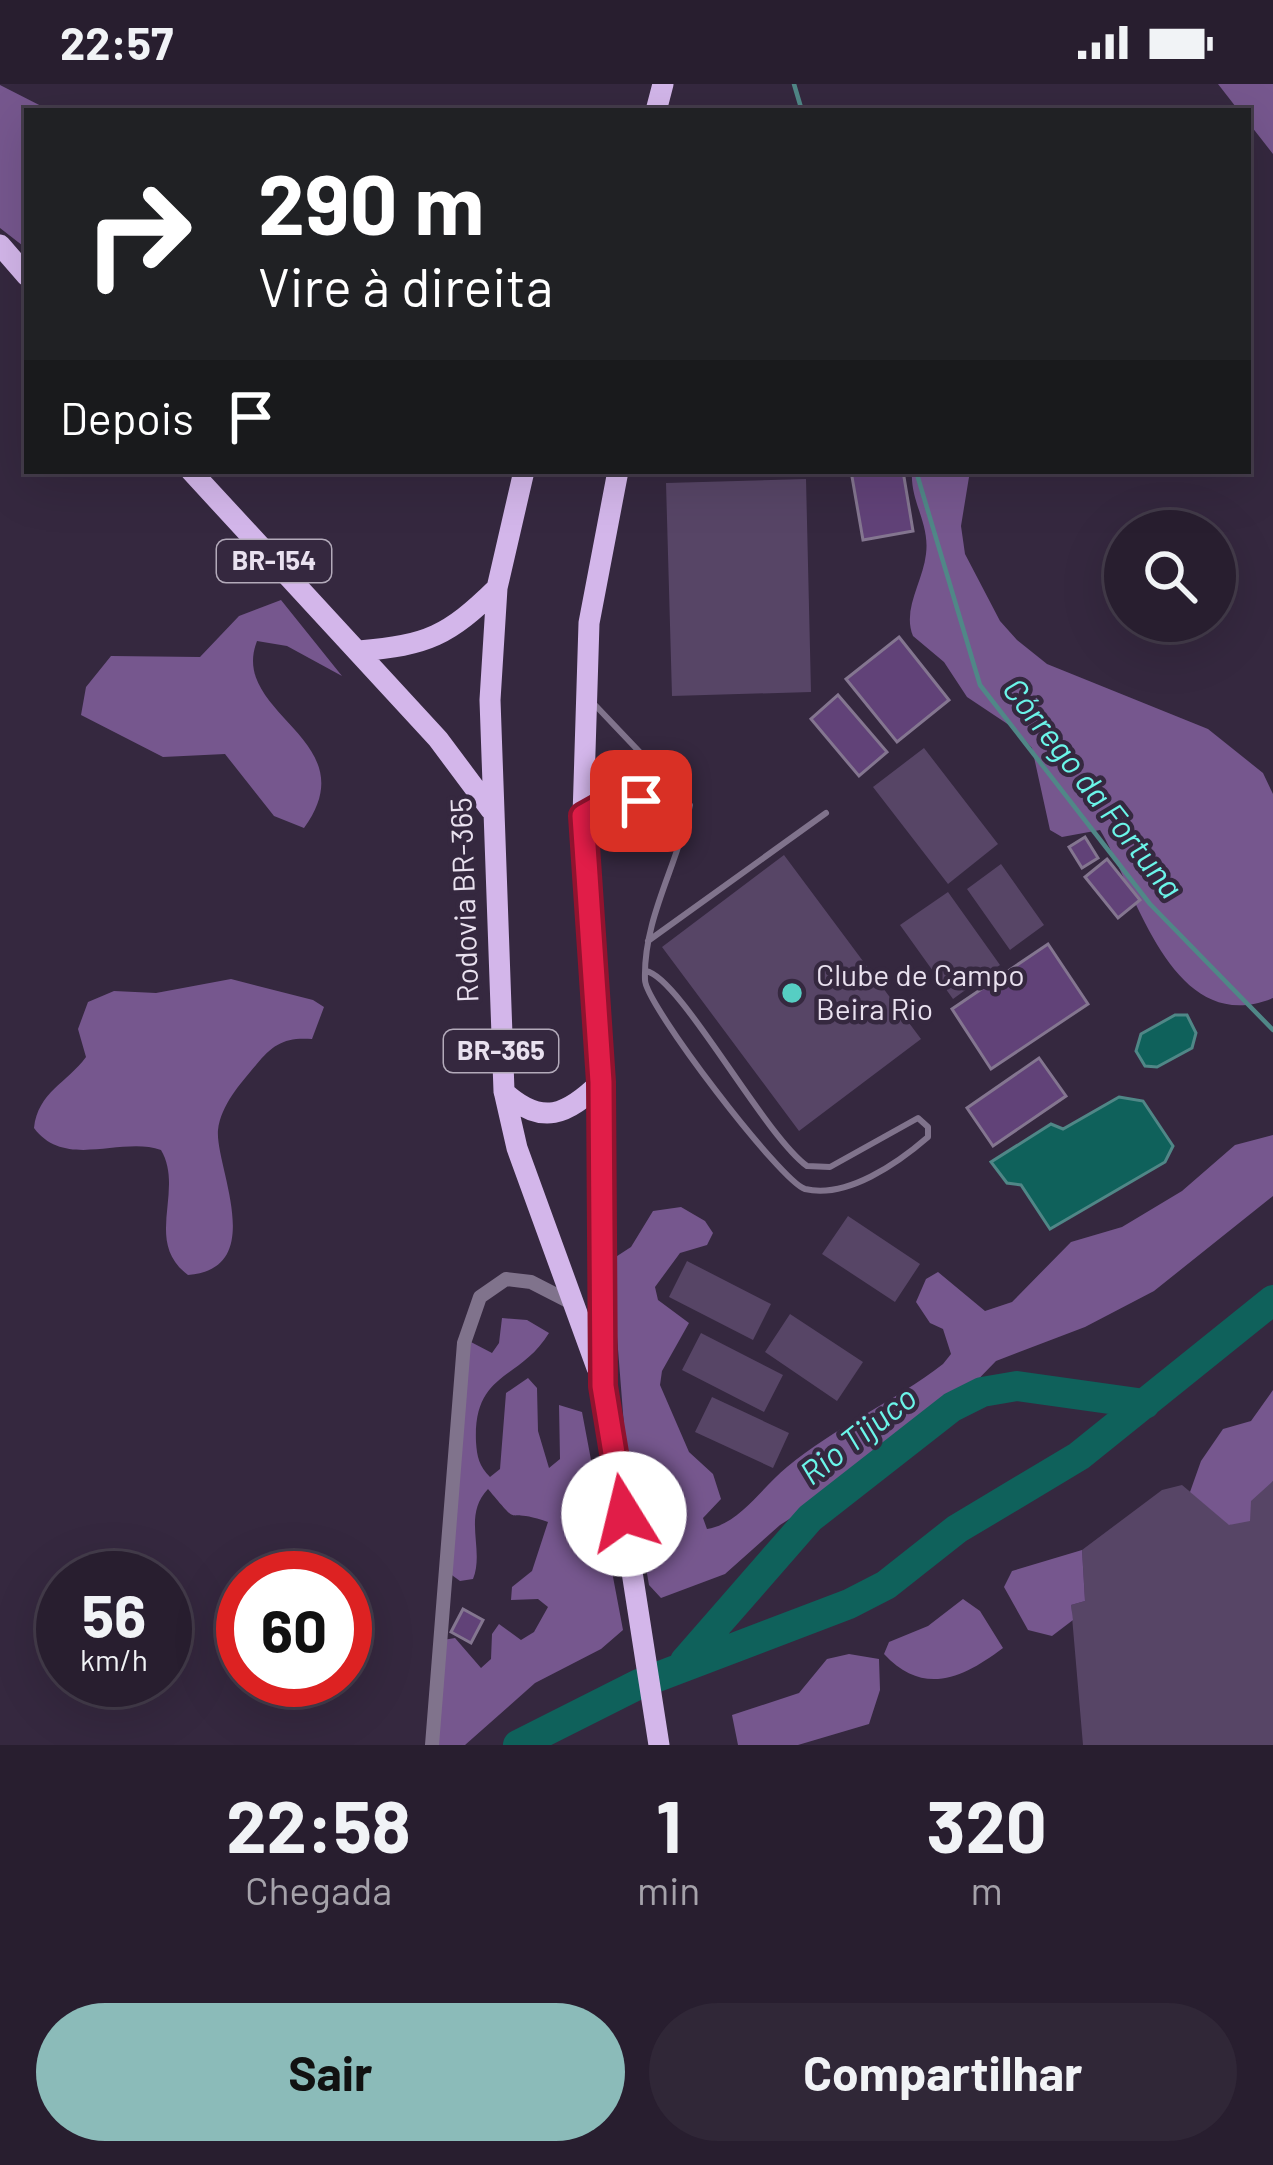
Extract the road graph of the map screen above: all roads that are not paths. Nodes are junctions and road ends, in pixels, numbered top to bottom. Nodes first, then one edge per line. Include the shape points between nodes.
1 (0, 245) edge
2 (24, 273) edge
3 (194, 474) edge
4 (523, 474) edge
5 (617, 474) edge
6 (497, 588) junction
7 (359, 651) junction
8 (584, 694) junction
9 (491, 810) junction
10 (826, 813) dead end
11 (583, 816) junction
12 (685, 830) junction
13 (645, 943) junction
14 (646, 971) junction
15 (601, 1082) junction
16 (504, 1091) junction
17 (572, 1303) junction
18 (603, 1386) junction
19 (432, 1745) edge
20 (659, 1745) edge

1 - 2 main road
3 - 7 main road, BR-154
4 - 6 main road, Rodovia BR-365 / BR-365
5 - 8 main road, Rodovia BR-365 / BR-365
6 - 7 main road via 442,635
6 - 9 main road, Rodovia BR-365 / BR-365
7 - 9 main road, BR-154
8 - 11 main road, Rodovia BR-365 / BR-365
8 - 12 lane via 686,794
9 - 16 main road, Rodovia BR-365 / BR-365
10 - 13 lane
11 - 12 lane via 608,802 641,801
11 - 15 main road, Rodovia BR-365 / BR-365
12 - 13 lane
13 - 14 lane
14 - 14 lane via 647,990 718,1093 797,1186 828,1191 858,1182 928,1137 918,1118 830,1167 807,1166 665,979
15 - 16 main road, BR-365 via 570,1109 546,1116
15 - 18 main road, Rodovia BR-365 / BR-365
16 - 17 main road, Rodovia BR-365 / BR-365
17 - 18 main road, Rodovia BR-365 / BR-365
17 - 19 street via 506,1279 479,1297 468,1323
18 - 20 main road, Rodovia BR-365 / BR-365

